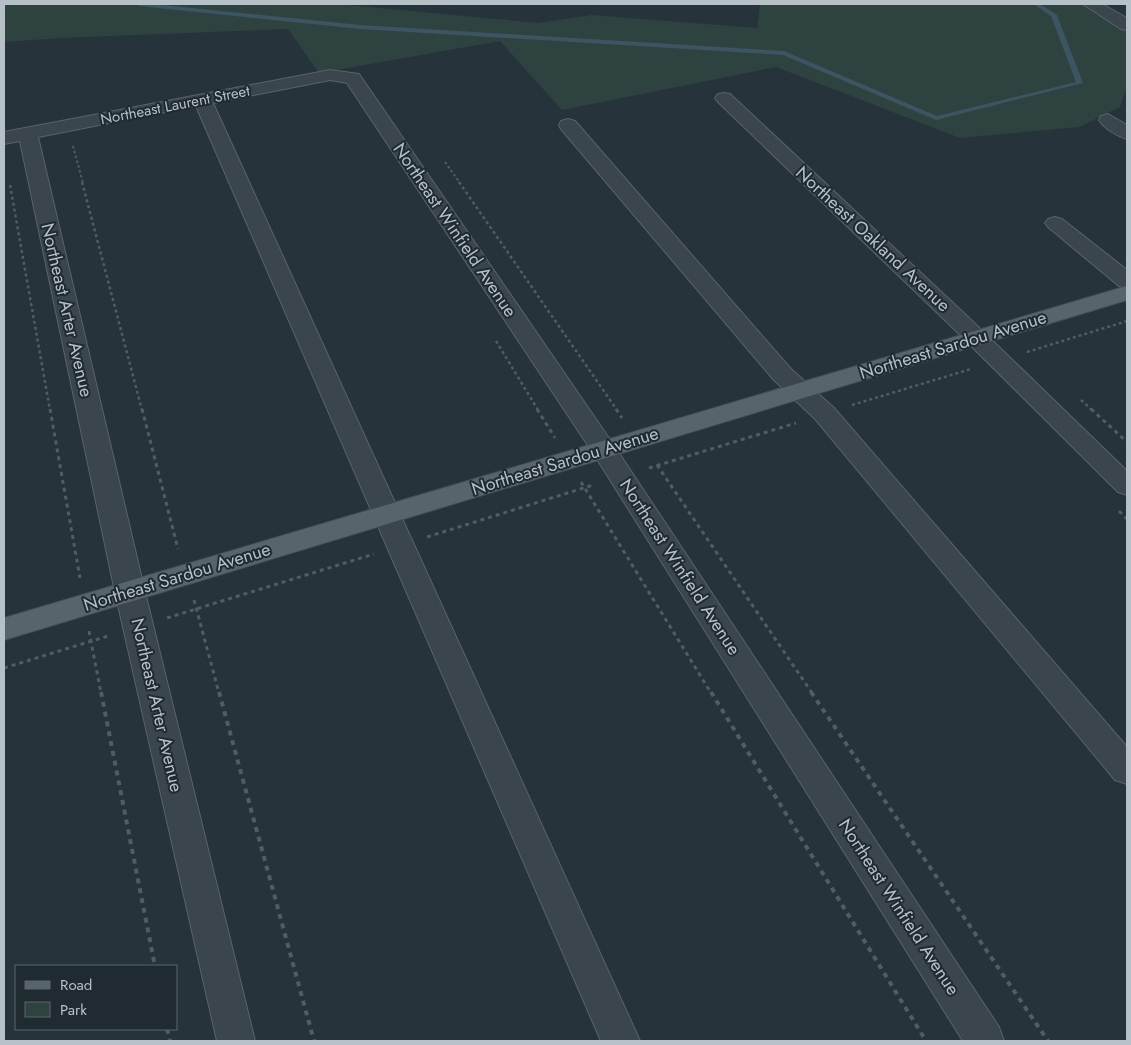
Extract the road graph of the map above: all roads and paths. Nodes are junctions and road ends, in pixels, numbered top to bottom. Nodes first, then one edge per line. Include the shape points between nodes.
1 (1091, 4) edge
2 (1127, 25) edge
3 (347, 76) joint
4 (724, 98) dead end
5 (202, 100) junction
6 (1108, 120) dead end
7 (568, 125) dead end
8 (1127, 133) edge
9 (16, 136) edge
10 (445, 162) dead end
11 (9, 182) dead end
12 (1056, 223) dead end
13 (1127, 280) edge
14 (1127, 293) edge
15 (1127, 321) edge
16 (977, 338) junction
17 (1000, 360) junction
18 (798, 391) junction
19 (825, 414) junction
20 (638, 439) junction
21 (604, 450) junction
22 (657, 466) junction
23 (622, 476) junction
24 (1127, 486) edge
25 (386, 515) junction
26 (401, 545) junction
27 (130, 592) junction
28 (85, 605) junction
29 (139, 626) junction
30 (4, 630) edge
31 (91, 641) junction
32 (4, 668) edge
33 (1127, 770) edge
34 (155, 965) edge
35 (236, 1041) edge
36 (621, 1041) edge
37 (985, 1041) edge
38 (1048, 1041) edge

1 - 2 street
3 - 5 street, Northeast Laurent Street via 330,75
3 - 21 street, Northeast Winfield Avenue via 353,78
4 - 16 street, Northeast Oakland Avenue
5 - 9 street, Northeast Laurent Street
5 - 25 street
6 - 8 street
7 - 18 street
9 - 27 street, Northeast Arter Avenue
10 - 20 path
11 - 28 path
12 - 13 street
14 - 16 main road, Northeast Sardou Avenue
15 - 17 path
16 - 17 street, Northeast Oakland Avenue
16 - 18 main road, Northeast Sardou Avenue
17 - 19 path
17 - 24 street, Northeast Oakland Avenue
18 - 19 street
18 - 20 main road, Northeast Sardou Avenue
19 - 22 path
19 - 33 street
20 - 21 main road, Northeast Sardou Avenue
20 - 22 path
21 - 23 street, Northeast Winfield Avenue
21 - 25 main road, Northeast Sardou Avenue
22 - 23 path
22 - 38 path
23 - 26 path
23 - 37 street, Northeast Winfield Avenue
25 - 26 street
25 - 27 main road, Northeast Sardou Avenue
26 - 29 path
26 - 36 street
27 - 28 main road, Northeast Sardou Avenue
27 - 29 street, Northeast Arter Avenue
28 - 30 main road, Northeast Sardou Avenue
28 - 31 path
29 - 31 path
29 - 35 street, Northeast Arter Avenue
31 - 32 path
31 - 34 path

